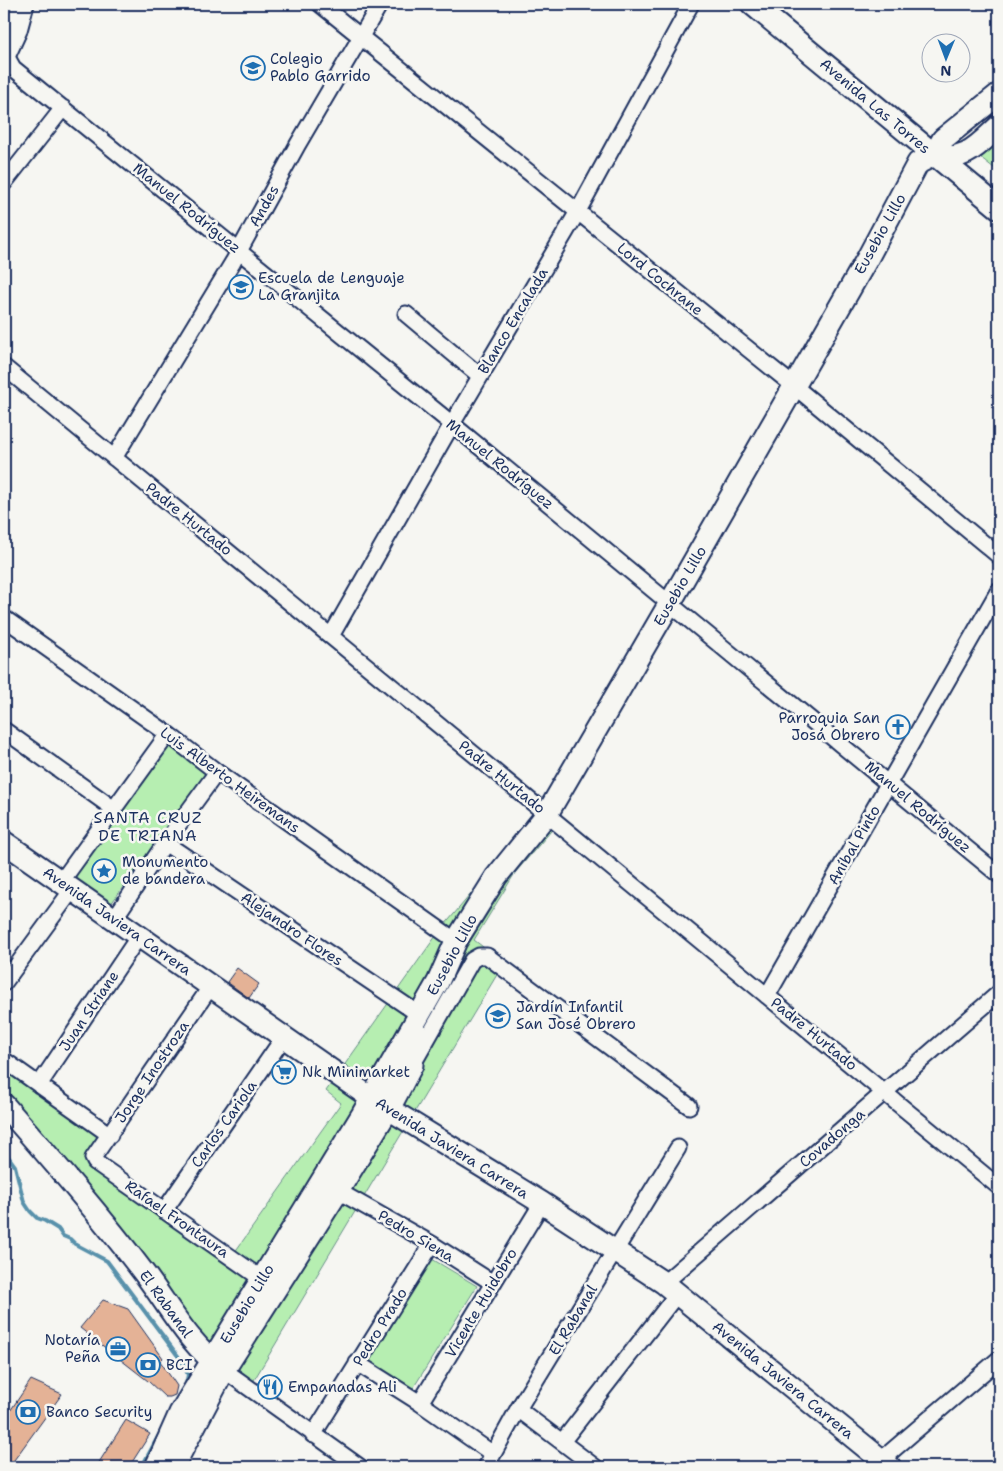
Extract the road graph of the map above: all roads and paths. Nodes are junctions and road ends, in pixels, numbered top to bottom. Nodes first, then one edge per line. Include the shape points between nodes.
1 (23, 4) edge
2 (320, 4) edge
3 (380, 4) edge
4 (691, 4) edge
5 (752, 4) edge
6 (361, 37) junction
7 (4, 54) edge
8 (999, 94) edge
9 (63, 108) junction
10 (999, 126) edge
11 (934, 155) junction
12 (4, 183) edge
13 (999, 208) edge
14 (577, 213) junction
15 (239, 250) junction
16 (406, 314) dead end
17 (4, 367) edge
18 (480, 376) junction
19 (794, 386) junction
20 (452, 424) junction
21 (114, 458) junction
22 (999, 556) edge
23 (999, 590) edge
24 (670, 603) junction
25 (4, 618) edge
26 (331, 636) junction
27 (4, 730) edge
28 (168, 734) junction
29 (217, 772) junction
30 (889, 783) junction
31 (114, 809) junction
32 (547, 814) junction
33 (4, 842) edge
34 (165, 843) junction
35 (999, 875) edge
36 (67, 886) junction
37 (114, 919) junction
38 (139, 936) junction
39 (456, 941) junction
40 (4, 983) edge
41 (210, 986) junction
42 (445, 988) junction
43 (999, 993) edge
44 (767, 996) junction
45 (420, 1015) junction
46 (284, 1037) junction
47 (4, 1060) edge
48 (412, 1065) junction
49 (39, 1085) junction
50 (885, 1093) junction
51 (380, 1103) junction
52 (4, 1105) edge
53 (689, 1106) dead end
54 (110, 1135) junction
55 (678, 1148) dead end
56 (93, 1158) joint
57 (999, 1187) edge
58 (338, 1191) junction
59 (542, 1203) junction
60 (164, 1211) junction
61 (432, 1244) junction
62 (615, 1250) junction
63 (262, 1279) junction
64 (493, 1283) junction
65 (671, 1289) junction
66 (999, 1359) edge
67 (358, 1363) junction
68 (218, 1366) junction
69 (420, 1403) junction
70 (518, 1409) junction
71 (314, 1435) junction
72 (562, 1442) junction
73 (489, 1461) edge
74 (881, 1465) edge
75 (156, 1467) edge
76 (173, 1467) edge
77 (360, 1467) edge
78 (595, 1467) edge

1 - 7 street via 16,30
2 - 6 street, Lord Cochrane
3 - 6 street, Andes
4 - 14 street, Blanco Encalada
5 - 11 street, Avenida Las Torres
6 - 14 street, Lord Cochrane
6 - 15 street, Andes
7 - 9 street, Manuel Rodríguez via 13,68
8 - 11 street, Eusebio Lillo via 943,139
9 - 12 street
9 - 15 street, Manuel Rodríguez
10 - 11 street via 962,156 947,158
11 - 13 street, Avenida Las Torres
11 - 19 street, Eusebio Lillo via 918,163
14 - 18 street, Blanco Encalada
14 - 19 street, Lord Cochrane
15 - 20 street, Manuel Rodríguez
15 - 21 street, Andes
16 - 18 street
17 - 21 street, Padre Hurtado
18 - 20 street, Blanco Encalada
19 - 22 street, Lord Cochrane
19 - 24 street, Eusebio Lillo
20 - 24 street, Manuel Rodríguez
20 - 26 street, Blanco Encalada
21 - 26 street, Padre Hurtado
23 - 30 street, Aníbal Pinto
24 - 30 street, Manuel Rodríguez
24 - 32 street, Eusebio Lillo
25 - 28 street, Luis Alberto Heiremans
26 - 32 street, Padre Hurtado
27 - 31 street
28 - 29 street, Luis Alberto Heiremans
28 - 31 street
29 - 34 street
29 - 39 street, Luis Alberto Heiremans
30 - 35 street, Manuel Rodríguez
30 - 44 street, Aníbal Pinto
31 - 36 street
32 - 39 street, Eusebio Lillo via 496,878
32 - 44 street, Padre Hurtado
33 - 36 street, Avenida Javiera Carrera
34 - 37 street
34 - 45 street, Alejandro Flores
36 - 37 street, Avenida Javiera Carrera
36 - 40 street
37 - 38 street, Avenida Javiera Carrera
38 - 41 street, Avenida Javiera Carrera
38 - 49 street, Juan Striane
39 - 42 street, Eusebio Lillo
41 - 46 street, Avenida Javiera Carrera
41 - 54 street, Jorge Inostroza
42 - 45 street, Eusebio Lillo
42 - 48 street, Eusebio Lillo
42 - 53 street via 472,960 486,956
43 - 50 street, Covadonga
44 - 50 street, Padre Hurtado
45 - 48 street, Eusebio Lillo via 414,1034
45 - 51 street, Eusebio Lillo
46 - 51 street, Avenida Javiera Carrera
46 - 60 street, Carlos Cariola
47 - 49 street
48 - 51 street, Eusebio Lillo
49 - 54 street
50 - 57 street, Padre Hurtado
50 - 65 street, Covadonga
51 - 58 street, Eusebio Lillo
51 - 59 street, Avenida Javiera Carrera
51 - 63 street, Eusebio Lillo
52 - 68 street, El Rabanal via 144,1272 200,1351
54 - 56 street, Jorge Inostroza
55 - 62 street
56 - 60 street, Rafael Frontaura
58 - 61 street, Pedro Siena
58 - 68 street, Eusebio Lillo
59 - 62 street, Avenida Javiera Carrera
59 - 64 street, Vicente Huidobro
60 - 63 street, Rafael Frontaura
61 - 64 street, Pedro Siena
61 - 67 street, Pedro Prado
62 - 65 street, Avenida Javiera Carrera
62 - 70 street, El Rabanal
63 - 68 street, Eusebio Lillo
64 - 69 street, Vicente Huidobro
65 - 72 street, Covadonga
65 - 74 street, Avenida Javiera Carrera
66 - 74 street
67 - 69 street
67 - 71 street, Pedro Prado
68 - 71 street, El Rabanal
68 - 75 street, Eusebio Lillo via 180,1413
68 - 76 street, Eusebio Lillo
69 - 73 street
70 - 72 street
70 - 73 street, El Rabanal
71 - 77 street, El Rabanal
72 - 78 street

